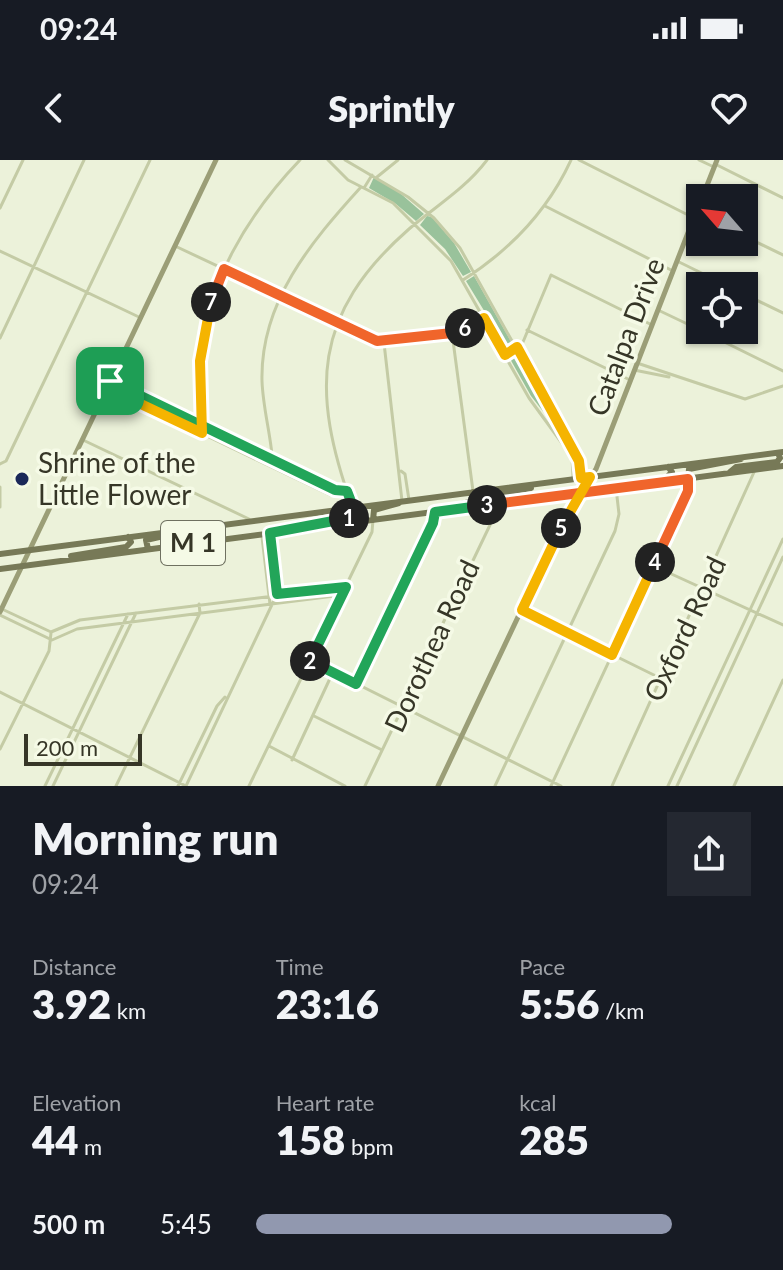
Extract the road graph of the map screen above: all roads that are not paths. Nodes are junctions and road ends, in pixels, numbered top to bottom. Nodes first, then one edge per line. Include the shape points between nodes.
1 (23, 160) edge
2 (84, 160) edge
3 (150, 160) edge
4 (216, 160) edge
5 (300, 160) edge
6 (328, 160) edge
7 (345, 160) edge
8 (398, 160) edge
9 (487, 160) edge
10 (571, 160) edge
11 (579, 160) edge
12 (699, 160) edge
13 (715, 163) edge
14 (372, 175) junction
15 (377, 177) junction
16 (707, 184) edge
17 (363, 188) junction
18 (783, 198) edge
19 (545, 206) junction
20 (0, 208) edge
21 (686, 210) edge
22 (429, 214) junction
23 (416, 224) junction
24 (686, 240) edge
25 (758, 243) edge
26 (175, 246) junction
27 (0, 251) edge
28 (783, 255) edge
29 (677, 261) junction
30 (33, 267) junction
31 (224, 269) junction
32 (673, 271) junction
33 (475, 272) junction
34 (699, 272) edge
35 (463, 280) junction
36 (87, 293) junction
37 (281, 296) junction
38 (758, 301) edge
39 (658, 310) junction
40 (783, 313) edge
41 (141, 318) junction
42 (484, 318) junction
43 (337, 323) junction
44 (686, 323) edge
45 (652, 325) junction
46 (527, 330) junction
47 (452, 333) junction
48 (0, 338) edge
49 (384, 342) junction
50 (728, 344) edge
51 (517, 347) junction
52 (505, 355) junction
53 (636, 366) junction
54 (783, 371) edge
55 (630, 380) junction
56 (109, 384) junction
57 (783, 386) edge
58 (204, 426) junction
59 (562, 429) junction
60 (202, 433) junction
61 (554, 433) junction
62 (83, 440) junction
63 (780, 452) edge
64 (744, 457) junction
65 (272, 460) junction
66 (0, 464) edge
67 (783, 466) edge
68 (273, 467) junction
69 (668, 467) junction
70 (755, 470) junction
71 (727, 474) junction
72 (590, 477) junction
73 (581, 478) junction
74 (572, 479) junction
75 (688, 479) junction
76 (545, 483) junction
77 (0, 487) edge
78 (616, 488) junction
79 (344, 492) junction
80 (473, 492) junction
81 (579, 493) junction
82 (405, 501) junction
83 (489, 505) junction
84 (0, 507) edge
85 (353, 508) junction
86 (229, 511) junction
87 (435, 512) junction
88 (252, 520) junction
89 (373, 520) junction
90 (227, 524) junction
91 (310, 528) junction
92 (184, 530) junction
93 (270, 533) junction
94 (261, 535) junction
95 (128, 537) junction
96 (783, 539) edge
97 (148, 549) junction
98 (30, 550) junction
99 (0, 554) edge
100 (783, 557) edge
101 (56, 561) junction
102 (23, 566) junction
103 (654, 566) junction
104 (0, 569) edge
105 (346, 587) junction
106 (704, 589) junction
107 (277, 594) junction
108 (269, 595) junction
109 (342, 595) junction
110 (199, 604) junction
111 (270, 604) junction
112 (522, 610) junction
113 (750, 610) junction
114 (1, 612) edge
115 (136, 613) junction
116 (200, 613) junction
117 (757, 613) junction
118 (128, 614) junction
119 (132, 622) junction
120 (125, 623) junction
121 (783, 625) edge
122 (51, 632) junction
123 (568, 633) junction
124 (52, 640) junction
125 (612, 655) junction
126 (310, 661) junction
127 (333, 672) junction
128 (662, 679) junction
129 (783, 680) edge
130 (356, 684) junction
131 (0, 692) edge
132 (225, 697) junction
133 (22, 704) junction
134 (403, 707) junction
135 (703, 714) junction
136 (313, 715) junction
137 (710, 718) junction
138 (72, 729) junction
139 (79, 732) junction
140 (462, 736) junction
141 (269, 746) junction
142 (0, 749) edge
143 (382, 750) junction
144 (129, 758) junction
145 (508, 759) junction
146 (292, 760) junction
147 (179, 784) edge
148 (552, 784) edge
149 (45, 786) edge
150 (53, 786) edge
151 (116, 786) edge
152 (186, 786) edge
153 (249, 786) edge
154 (345, 786) edge
155 (365, 786) edge
156 (438, 786) edge
157 (495, 786) edge
158 (561, 786) edge
159 (612, 786) edge
160 (668, 786) edge
161 (677, 786) edge
162 (734, 786) edge

1 - 20 street
2 - 30 street
3 - 36 street
4 - 26 street
5 - 31 street via 258,210
6 - 17 street
7 - 14 street
8 - 15 street
9 - 22 street
10 - 19 street
11 - 21 street
12 - 13 street
13 - 16 street, Catalpa Drive
13 - 18 street
14 - 15 street
14 - 17 street
15 - 22 street
17 - 23 street via 393,203
17 - 37 street via 315,238
19 - 32 street
19 - 33 street
22 - 23 street
22 - 33 street
23 - 35 street
23 - 43 street via 367,273
24 - 29 street, Catalpa Drive
25 - 28 street
26 - 31 street
26 - 41 street
27 - 30 street
29 - 32 street, Catalpa Drive
29 - 34 street
30 - 36 street
30 - 48 street
31 - 37 street
31 - 58 street via 202,345
32 - 39 street, Catalpa Drive
33 - 35 street
33 - 51 street
35 - 42 street
36 - 41 street
36 - 66 street
37 - 43 street
37 - 65 street via 262,365
38 - 40 street
39 - 44 street
39 - 45 street, Catalpa Drive
41 - 56 street
42 - 47 street
42 - 52 street
43 - 49 street
43 - 79 street via 325,382
45 - 46 street via 551,275
45 - 53 street, Catalpa Drive
46 - 51 street
46 - 55 street
47 - 49 street
47 - 80 street
49 - 82 street
50 - 54 street
51 - 52 street
51 - 59 street
52 - 61 street
53 - 55 street, Catalpa Drive
53 - 57 street via 745,399
55 - 72 street, Catalpa Drive
56 - 58 street
56 - 60 street
56 - 62 street
58 - 60 street
58 - 65 street
59 - 61 street
59 - 73 street via 579,461
60 - 68 street
61 - 74 street via 572,457
62 - 86 street
62 - 98 street
63 - 64 main road, M 1
63 - 71 main road via 777,462 736,467
64 - 69 main road, M 1
64 - 75 main road via 689,469
65 - 68 street
65 - 79 street
67 - 70 main road, M 1
68 - 79 street via 330,495
69 - 72 main road, M 1
69 - 78 main road via 672,472 667,477 624,482
70 - 71 main road, M 1
70 - 106 street, Oxford Road
71 - 75 main road, M 1
72 - 73 main road, M 1
72 - 81 street, Catalpa Drive
73 - 74 main road, M 1
74 - 76 main road, M 1
75 - 78 main road, M 1
75 - 103 street via 688,491
76 - 80 main road, M 1
76 - 83 main road via 490,495
77 - 84 street
78 - 81 main road, M 1
78 - 123 street via 617,526
79 - 85 street
80 - 82 main road, M 1
80 - 87 main road via 473,501
81 - 83 main road, M 1
81 - 112 street, Catalpa Drive
82 - 85 main road, M 1
82 - 89 main road via 374,510
83 - 87 main road, M 1
83 - 134 street, Dorothea Road via 490,525
85 - 88 main road, M 1
85 - 91 main road via 351,518
86 - 88 street
86 - 90 street
87 - 89 main road, M 1
87 - 130 street
88 - 90 main road, M 1
89 - 91 main road, M 1
89 - 105 street
90 - 92 main road, M 1
91 - 93 main road, M 1
92 - 95 main road, M 1
92 - 97 main road via 149,539
93 - 94 main road, M 1
93 - 107 street
94 - 97 main road, M 1
94 - 108 street
95 - 98 main road, M 1
95 - 101 main road via 126,547
96 - 113 street
97 - 101 main road, M 1
98 - 99 main road, M 1
98 - 102 street
100 - 117 street
101 - 102 main road, M 1
102 - 104 main road, M 1
102 - 114 street
103 - 106 street
103 - 125 street
105 - 107 street
105 - 109 street
106 - 113 street
106 - 128 street, Oxford Road
107 - 108 street
107 - 111 street
108 - 110 street
108 - 111 street
109 - 111 street
109 - 126 street
110 - 115 street
110 - 116 street
111 - 116 street
111 - 132 street
112 - 123 street
112 - 140 street, Catalpa Drive
113 - 117 street
113 - 135 street
114 - 122 street
114 - 124 street
115 - 118 street
115 - 119 street
116 - 119 street
116 - 144 street
117 - 121 street
117 - 137 street
118 - 120 street
118 - 122 street via 71,622
119 - 120 street
119 - 139 street
120 - 124 street via 77,629
120 - 138 street
122 - 124 street
123 - 125 street
123 - 145 street
124 - 133 street
125 - 128 street
125 - 148 street
126 - 127 street
126 - 141 street
127 - 130 street
127 - 136 street
128 - 159 street, Oxford Road
129 - 162 street
130 - 134 street
131 - 133 street
132 - 147 street
132 - 152 street
133 - 138 street
133 - 142 street
134 - 140 street
134 - 143 street, Dorothea Road
135 - 137 street
135 - 160 street
136 - 143 street
136 - 146 street
137 - 161 street
138 - 139 street
138 - 149 street
139 - 144 street
139 - 150 street
140 - 145 street
140 - 156 street, Catalpa Drive
141 - 146 street
141 - 153 street
143 - 155 street, Dorothea Road
144 - 147 street
144 - 151 street
145 - 148 street
145 - 157 street
146 - 154 street
147 - 152 street
148 - 158 street

